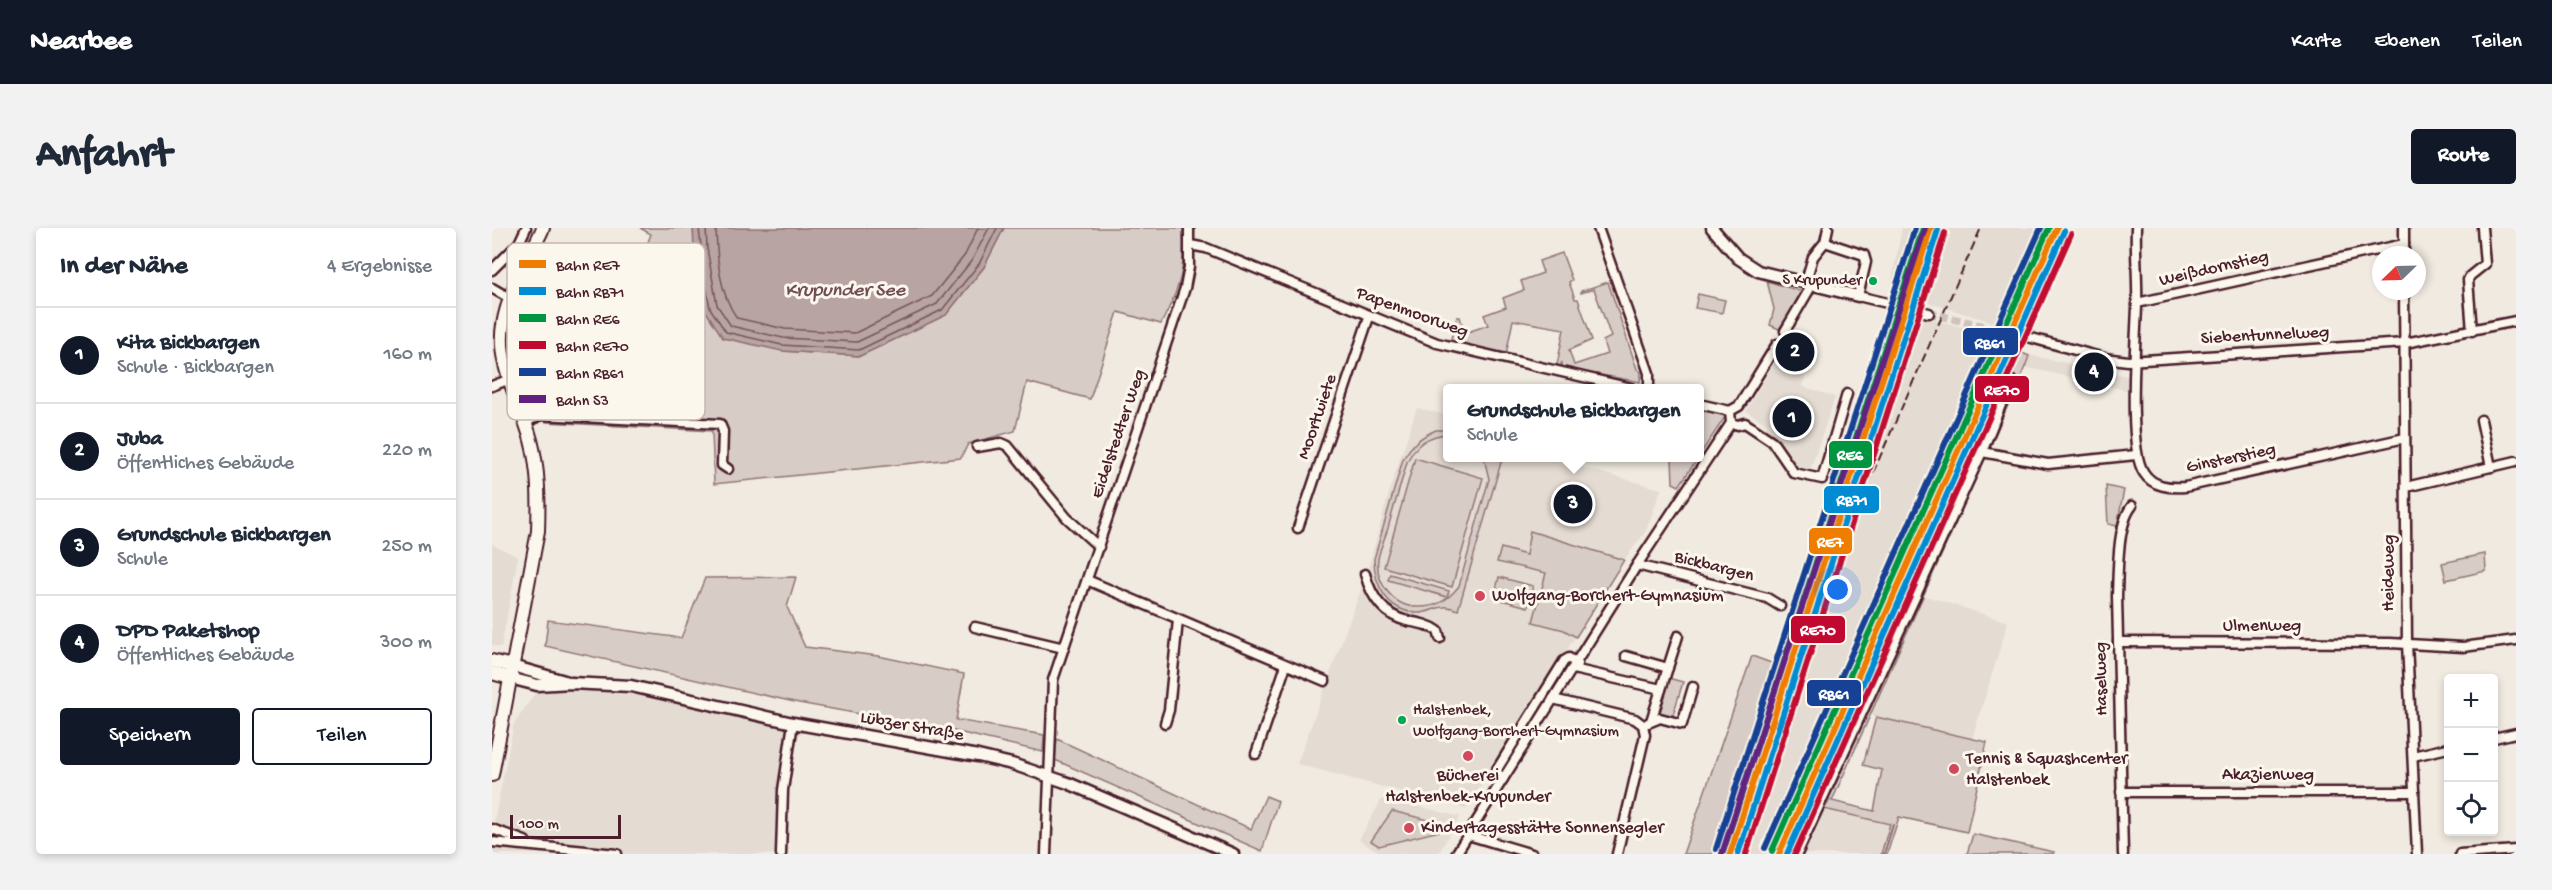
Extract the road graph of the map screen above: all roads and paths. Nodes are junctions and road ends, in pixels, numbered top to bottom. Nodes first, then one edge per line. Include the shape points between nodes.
1 (526, 228) edge
2 (543, 228) edge
3 (1189, 228) edge
4 (1598, 228) edge
5 (1712, 228) edge
6 (1828, 228) edge
7 (2136, 228) edge
8 (2404, 228) edge
9 (2482, 228) edge
10 (519, 243) edge
11 (536, 243) edge
12 (1825, 243) junction
13 (2404, 244) joint
14 (1190, 245) junction
15 (507, 255) edge
16 (492, 270) edge
17 (1809, 284) junction
18 (492, 288) edge
19 (1858, 296) junction
20 (507, 297) edge
21 (2404, 300) edge
22 (2137, 303) junction
23 (507, 312) edge
24 (1929, 313) tunnel mouth
25 (1369, 317) junction
26 (2516, 321) edge
27 (1785, 330) dead end
28 (2472, 331) junction
29 (2017, 334) tunnel mouth
30 (2405, 343) junction
31 (1777, 344) dead end
32 (2134, 360) junction
33 (507, 368) edge
34 (507, 380) edge
35 (2012, 380) dead end
36 (1613, 384) edge
37 (1650, 384) edge
38 (492, 386) edge
39 (1847, 394) dead end
40 (1704, 405) edge
41 (1730, 411) junction
42 (531, 420) edge
43 (630, 420) edge
44 (2481, 420) dead end
45 (526, 422) joint
46 (1731, 423) junction
47 (2405, 438) junction
48 (977, 447) dead end
49 (1982, 452) junction
50 (2136, 455) junction
51 (2516, 461) edge
52 (2491, 467) junction
53 (728, 469) dead end
54 (2406, 487) junction
55 (2132, 506) dead end
56 (1298, 528) dead end
57 (1099, 547) junction
58 (1638, 565) junction
59 (1365, 574) dead end
60 (1087, 580) junction
61 (1780, 606) dead end
62 (1178, 620) junction
63 (975, 627) dead end
64 (1678, 636) dead end
65 (1440, 638) dead end
66 (2516, 640) edge
67 (2118, 642) junction
68 (2407, 643) junction
69 (1064, 648) junction
70 (1626, 656) dead end
71 (492, 661) edge
72 (1286, 665) junction
73 (1575, 666) junction
74 (1668, 668) junction
75 (511, 672) junction
76 (492, 673) edge
77 (1325, 681) dead end
78 (1693, 687) dead end
79 (1661, 689) junction
80 (1554, 699) junction
81 (793, 723) junction
82 (1165, 723) dead end
83 (1647, 723) junction
84 (2516, 733) edge
85 (2498, 737) edge
86 (494, 747) edge
87 (2444, 749) edge
88 (1256, 754) dead end
89 (2413, 756) junction
90 (492, 775) edge
91 (1049, 776) junction
92 (1503, 779) junction
93 (2121, 792) junction
94 (2414, 792) junction
95 (492, 830) edge
96 (1468, 835) junction
97 (492, 842) edge
98 (537, 845) junction
99 (2516, 850) edge
100 (617, 854) edge
101 (781, 854) edge
102 (1046, 854) edge
103 (1233, 854) edge
104 (1456, 854) edge
105 (1532, 854) edge
106 (1617, 854) edge
107 (1797, 854) edge
108 (2124, 854) edge
109 (2417, 854) edge
110 (2460, 854) edge

1 - 10 street
2 - 11 main road
3 - 14 street, Eidelstedter Weg
4 - 37 street
5 - 17 street via 1747,265
6 - 12 street
7 - 22 street, Ginsterstieg
8 - 13 street
9 - 28 street via 2486,264 2468,280
12 - 17 street via 1813,257
12 - 19 street via 1864,255
13 - 22 street, Weißdornstieg
14 - 25 street, Papenmoorweg via 1206,248
14 - 57 street, Eidelstedter Weg via 1185,288
15 - 16 street
17 - 19 street
17 - 27 street
18 - 20 street
19 - 24 street
21 - 30 street, Heideweg
22 - 32 street, Ginsterstieg
23 - 33 main road via 502,338
25 - 36 street, Papenmoorweg via 1442,345
25 - 56 street, Moortwiete
26 - 28 street, Siebentunnelweg
28 - 30 street, Siebentunnelweg
29 - 32 street, Siebentunnelweg via 2110,359
30 - 32 street, Siebentunnelweg
30 - 47 street, Heideweg
31 - 41 street via 1740,406
32 - 50 street, Ginsterstieg
34 - 38 street
35 - 49 street
39 - 46 street via 1822,479 1794,472 1772,441 1745,423
40 - 41 street
41 - 46 street
42 - 45 street
43 - 53 street via 720,424 722,465
44 - 52 street
45 - 75 main road via 537,468 538,531
46 - 58 street, Bickbargen
47 - 50 street, Ginsterstieg via 2174,488 2145,476
47 - 54 street, Heideweg
48 - 57 street via 1001,443 1008,446 1067,518
49 - 50 street via 2040,463
49 - 107 street
51 - 52 street
52 - 54 street
54 - 68 street, Heideweg
55 - 67 street, Haselweg via 2126,514 2119,561
57 - 60 street, Eidelstedter Weg
58 - 61 street, Bickbargen via 1767,598
58 - 73 street, Bickbargen
59 - 65 street via 1374,599 1386,611 1430,626
60 - 62 street
60 - 69 street, Eidelstedter Weg
62 - 72 street
62 - 82 street
63 - 69 street
64 - 74 street
66 - 68 street, Ulmenweg via 2474,646
67 - 68 street, Ulmenweg
67 - 93 street, Haselweg
68 - 89 street, Heideweg
69 - 91 street, Eidelstedter Weg via 1051,688
70 - 74 street
71 - 75 main road
72 - 77 street
72 - 88 street
73 - 79 street
73 - 80 street, Bickbargen
73 - 92 street, Bickbargen via 1569,658 1564,661 1496,771
74 - 79 street
75 - 76 main road
75 - 81 street, Lübzer Straße via 537,685 631,686
75 - 86 main road
78 - 83 street via 1682,724 1660,718
79 - 83 street
80 - 83 street
80 - 92 street, Bickbargen
81 - 91 street, Lübzer Straße via 968,753
81 - 101 street via 783,790
83 - 106 street
84 - 85 street
86 - 90 main road
87 - 89 street
89 - 94 street, Heideweg
91 - 102 street, Eidelstedter Weg
91 - 103 street, Lübzer Straße
92 - 96 street, Bickbargen
93 - 94 street, Akazienweg
93 - 108 street, Haselweg
94 - 109 street, Heideweg
95 - 98 street
96 - 104 street, Bickbargen
96 - 105 street
97 - 98 street
98 - 100 street
99 - 110 street

